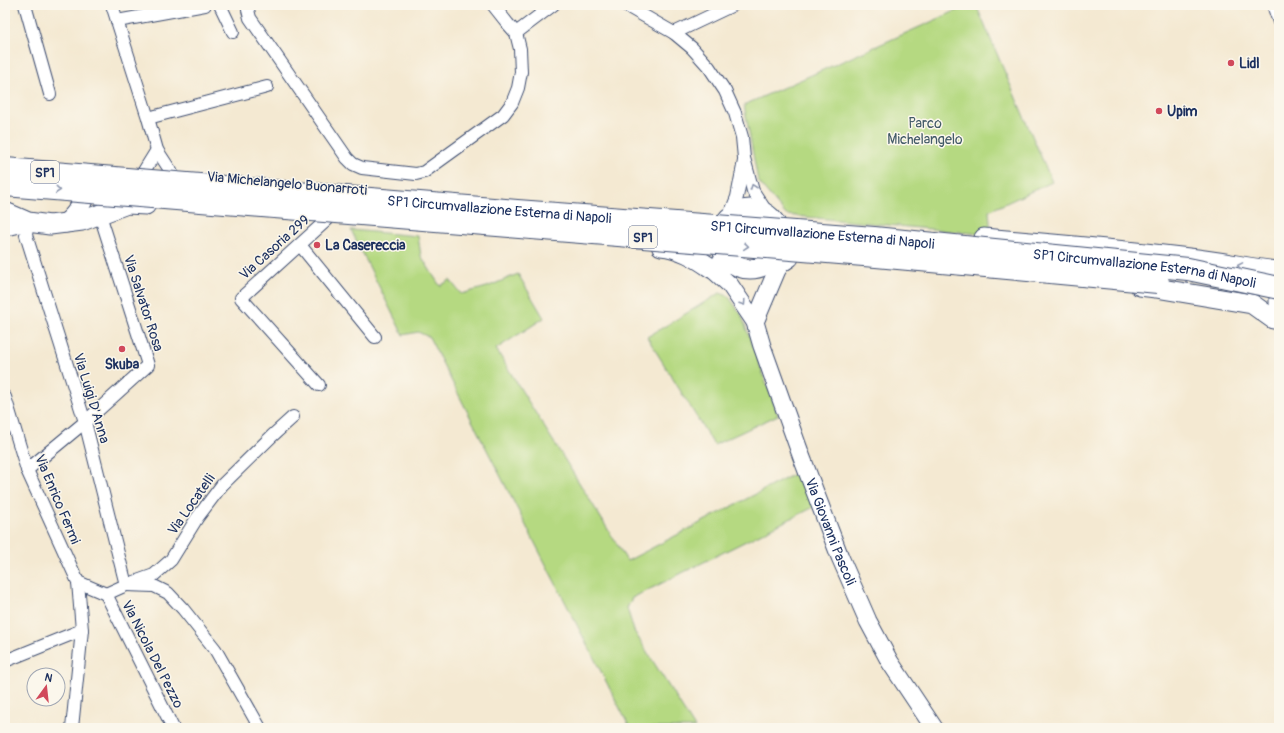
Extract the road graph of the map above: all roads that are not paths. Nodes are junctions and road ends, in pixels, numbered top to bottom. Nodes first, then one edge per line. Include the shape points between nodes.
1 (25, 5) edge
2 (112, 5) edge
3 (204, 5) edge
4 (220, 5) edge
5 (249, 5) edge
6 (493, 5) edge
7 (553, 5) edge
8 (625, 5) edge
9 (733, 5) edge
10 (1273, 5) edge
11 (117, 21) junction
12 (1279, 22) edge
13 (233, 32) dead end
14 (516, 33) junction
15 (674, 33) junction
16 (268, 87) dead end
17 (50, 94) dead end
18 (148, 118) junction
19 (157, 150) junction
20 (744, 158) junction
21 (5, 160) edge
22 (72, 167) junction
23 (5, 169) edge
24 (144, 171) junction
25 (172, 174) junction
26 (5, 185) edge
27 (5, 212) edge
28 (100, 215) junction
29 (729, 217) junction
30 (772, 218) junction
31 (328, 219) junction
32 (28, 222) junction
33 (66, 223) junction
34 (5, 225) edge
35 (300, 245) junction
36 (779, 258) junction
37 (733, 262) junction
38 (711, 268) junction
39 (1279, 271) edge
40 (730, 285) junction
41 (1279, 288) edge
42 (1279, 301) edge
43 (1279, 304) edge
44 (1279, 320) edge
45 (755, 322) junction
46 (375, 337) dead end
47 (319, 385) dead end
48 (5, 397) edge
49 (293, 417) dead end
50 (82, 425) junction
51 (27, 470) junction
52 (78, 582) junction
53 (126, 585) junction
54 (106, 594) junction
55 (82, 630) junction
56 (5, 661) edge
57 (72, 728) edge
58 (173, 728) edge
59 (260, 728) edge
60 (934, 728) edge

1 - 17 street
2 - 11 street
3 - 11 street
4 - 13 street
5 - 14 street via 250,18 254,25 347,158 362,168 416,174 424,172 503,115 512,103 521,72
6 - 14 street
7 - 14 street
8 - 15 street
9 - 15 street
10 - 12 street
11 - 18 street
15 - 20 street via 709,67 725,91 742,137
16 - 18 street
18 - 19 street
19 - 24 street
19 - 25 street
20 - 29 street via 737,197
30 -> 20 street via 753,191
21 - 22 main road, Via Michelangelo Buonarroti
22 - 24 main road, Via Michelangelo Buonarroti
22 - 33 main road via 85,179 86,187 80,206
23 - 41 highway, SP1 Circumvallazione Esterna di Napoli / SP1, bridge via 874,238 1188,269
24 - 25 main road, Via Michelangelo Buonarroti
25 - 29 main road, Via Michelangelo Buonarroti
26 -> 42 highway, SP1 Circumvallazione Esterna di Napoli / SP1, bridge via 876,256 1186,284
27 - 32 main road
28 - 31 main road via 127,204
28 - 33 main road
28 - 50 street, Via Salvator Rosa via 148,365
29 - 30 main road via 748,208
29 - 37 main road via 721,230 720,246 724,256
30 - 36 main road via 781,237
39 -> 30 main road via 1199,259
31 - 35 street, Via Casoria 299
31 - 38 main road via 673,247 686,251
32 - 33 main road via 50,225
32 - 34 street
32 - 50 street, Via Luigi D'Anna via 26,235
35 - 46 street
35 - 47 street, Via Casoria 299 via 241,298
36 - 37 main road via 756,269 739,268
36 - 44 main road via 1156,288 1252,304
36 - 45 street via 781,264
37 - 38 main road
37 - 40 street
38 - 40 street, Via Giovanni Pascoli
40 -> 45 street, Via Giovanni Pascoli
41 - 43 main road
45 - 60 street, Via Giovanni Pascoli via 802,458 868,621 890,662
48 - 51 street, Via Enrico Fermi
49 - 53 street, Via Locatelli via 222,485 197,518 171,560 154,575
50 - 51 street, Via Salvator Rosa
50 - 53 street, Via Luigi D'Anna
51 - 52 street, Via Enrico Fermi
52 - 54 street
52 - 55 street, Via Enrico Fermi
53 - 54 street, Via Locatelli
53 - 59 street via 154,586 168,593 184,609 215,649
54 - 58 street, Via Nicola Del Pezzo
55 - 56 street
55 - 57 street, Via Enrico Fermi

